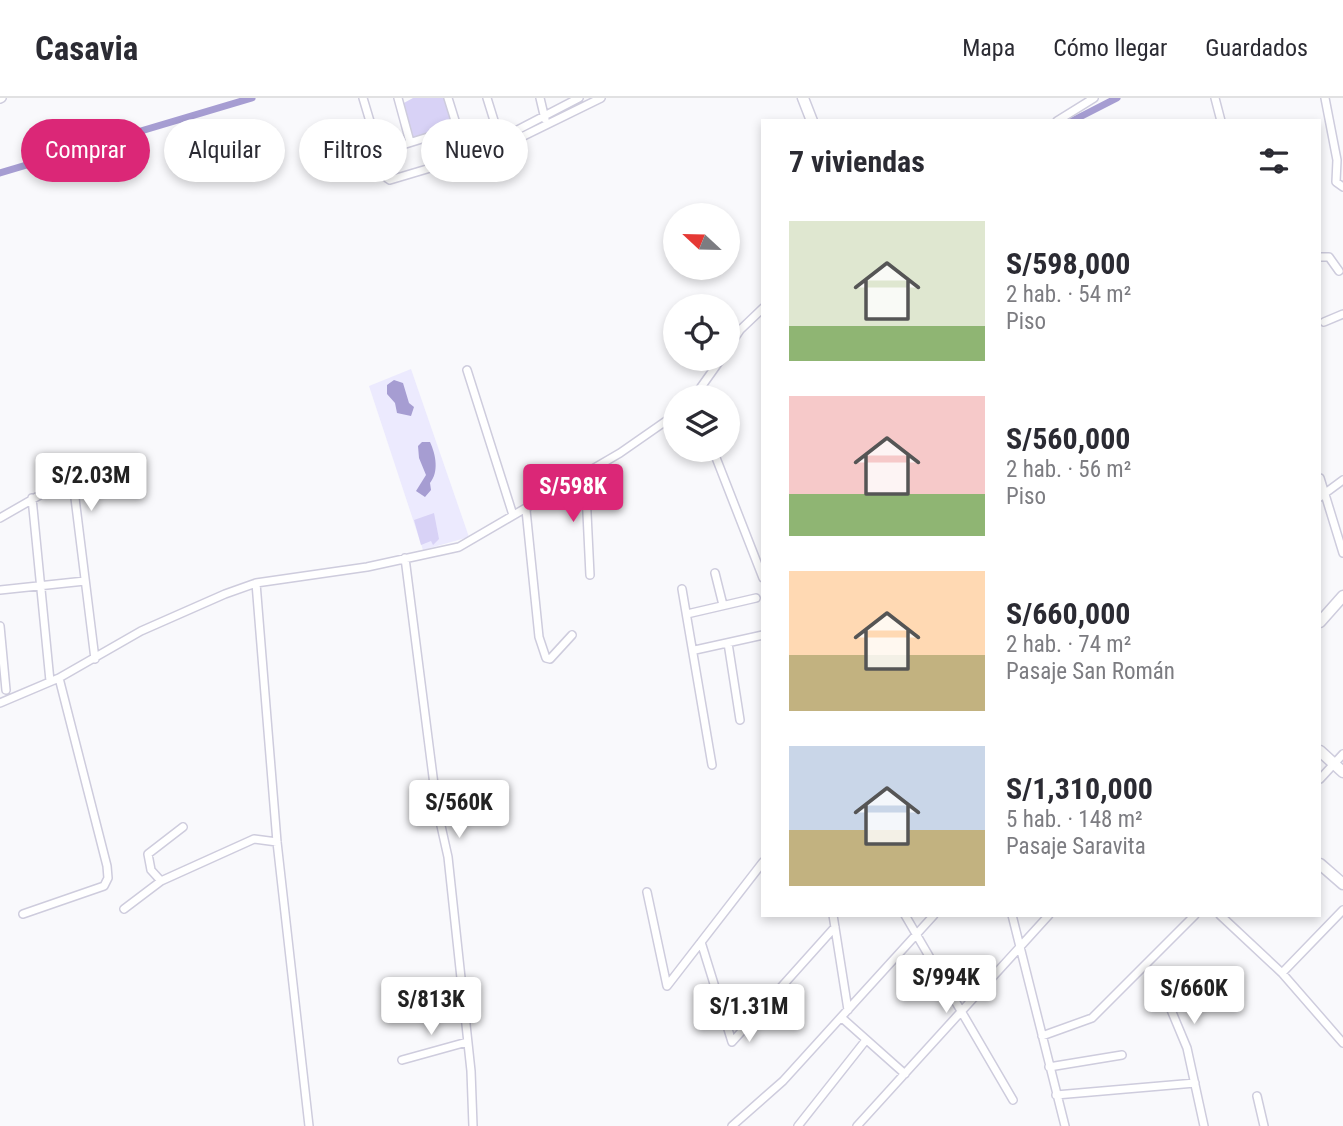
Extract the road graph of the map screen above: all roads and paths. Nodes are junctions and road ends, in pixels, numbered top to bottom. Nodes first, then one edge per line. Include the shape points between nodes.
1 (363, 98) edge
2 (398, 98) edge
3 (448, 98) edge
4 (487, 98) edge
5 (540, 98) edge
6 (579, 98) edge
7 (601, 98) edge
8 (803, 98) edge
9 (1094, 98) edge
10 (1214, 98) edge
11 (1325, 98) edge
12 (545, 115) junction
13 (370, 119) edge
14 (454, 119) edge
15 (494, 119) edge
16 (811, 119) edge
17 (1060, 119) edge
18 (1221, 119) edge
19 (528, 126) edge
20 (546, 126) junction
21 (528, 133) edge
22 (421, 139) edge
23 (410, 142) junction
24 (407, 143) edge
25 (1340, 157) edge
26 (1339, 185) edge
27 (1321, 257) edge
28 (1339, 271) dead end
29 (761, 310) edge
30 (1343, 314) edge
31 (1324, 322) dead end
32 (740, 330) edge
33 (467, 370) dead end
34 (663, 423) edge
35 (718, 462) edge
36 (585, 472) junction
37 (1343, 480) edge
38 (1322, 495) edge
39 (32, 498) junction
40 (526, 510) junction
41 (513, 515) junction
42 (0, 518) edge
43 (1343, 553) edge
44 (405, 558) junction
45 (715, 573) dead end
46 (761, 574) edge
47 (590, 575) dead end
48 (85, 581) junction
49 (256, 583) junction
50 (39, 588) junction
51 (682, 589) dead end
52 (0, 590) edge
53 (1343, 596) edge
54 (756, 598) dead end
55 (723, 605) junction
56 (687, 614) junction
57 (1321, 621) edge
58 (0, 626) edge
59 (572, 635) dead end
60 (761, 635) edge
61 (728, 643) junction
62 (695, 650) junction
63 (95, 659) junction
64 (59, 678) junction
65 (50, 681) junction
66 (6, 690) dead end
67 (0, 703) edge
68 (740, 720) dead end
69 (1321, 752) edge
70 (1343, 754) edge
71 (1334, 764) junction
72 (712, 765) dead end
73 (1343, 772) edge
74 (1321, 778) edge
75 (183, 827) dead end
76 (276, 842) junction
77 (761, 865) edge
78 (1321, 865) edge
79 (162, 881) junction
80 (1343, 884) edge
81 (647, 892) dead end
82 (124, 909) dead end
83 (1343, 910) edge
84 (23, 914) dead end
85 (833, 917) edge
86 (906, 917) edge
87 (932, 917) edge
88 (1012, 917) edge
89 (1047, 917) edge
90 (1193, 917) edge
91 (1222, 917) edge
92 (835, 927) junction
93 (916, 935) junction
94 (701, 942) junction
95 (1019, 946) junction
96 (1282, 973) junction
97 (1159, 981) dead end
98 (1165, 995) junction
99 (1202, 996) dead end
100 (848, 1010) junction
101 (960, 1010) junction
102 (842, 1018) junction
103 (1042, 1036) junction
104 (866, 1040) junction
105 (467, 1042) junction
106 (1343, 1043) edge
107 (1122, 1055) dead end
108 (402, 1060) dead end
109 (1049, 1067) junction
110 (905, 1074) junction
111 (1195, 1083) junction
112 (1056, 1095) junction
113 (1257, 1096) dead end
114 (1013, 1100) dead end
115 (309, 1126) edge
116 (473, 1126) edge
117 (732, 1126) edge
118 (798, 1126) edge
119 (857, 1126) edge
120 (1065, 1126) edge
121 (1204, 1126) edge
122 (1264, 1126) edge

1 - 13 street
2 - 23 street
3 - 14 street
4 - 15 street
5 - 12 street
6 - 12 street
7 - 20 street
8 - 16 main road
9 - 17 street
10 - 18 street
11 - 25 street
12 - 19 street
12 - 20 street
20 - 21 street
22 - 23 street
23 - 24 street
25 - 26 street
27 - 28 street via 1329,257
29 - 32 street
30 - 31 street
33 - 41 street
34 - 36 street
35 - 46 street
36 - 40 street
36 - 47 street
37 - 38 street
38 - 43 street
39 - 42 street
39 - 48 street via 66,480 73,482
39 - 50 street
40 - 41 street
40 - 59 street via 538,637 544,657 550,659
41 - 44 street via 459,547
44 - 49 street
44 - 105 street via 437,808 448,858
45 - 55 street
48 - 50 street
48 - 63 street
49 - 63 street via 141,631
49 - 76 street
50 - 52 street
50 - 65 street
51 - 56 street
53 - 57 main road
54 - 55 street
55 - 56 street
56 - 62 street
58 - 66 street
60 - 61 street
61 - 62 street
61 - 68 street
62 - 72 street
63 - 64 street
64 - 65 street
64 - 84 street via 108,878 104,886
65 - 67 street
69 - 71 main road
70 - 71 street
71 - 73 main road
71 - 74 street
75 - 79 street via 148,854 151,870
76 - 79 street via 254,839
76 - 115 street
77 - 94 street
78 - 80 main road
79 - 82 street
81 - 94 street via 667,986
83 - 96 street
85 - 92 street
86 - 93 street
87 - 93 street
88 - 95 street
89 - 95 street
90 - 103 street via 1092,1018
91 - 96 street
92 - 94 street via 732,1042
92 - 100 street
93 - 100 street
93 - 101 street
95 - 101 street
95 - 103 street
96 - 106 street
97 - 98 street
98 - 99 street
98 - 111 street via 1187,1048
100 - 102 street
101 - 110 street
101 - 114 street
102 - 104 street
102 - 117 street via 783,1081
103 - 109 street
104 - 110 street
104 - 118 street
105 - 108 street
105 - 116 street
107 - 109 street
109 - 112 street
110 - 119 street
111 - 112 street
111 - 121 street
112 - 120 street
113 - 122 street

